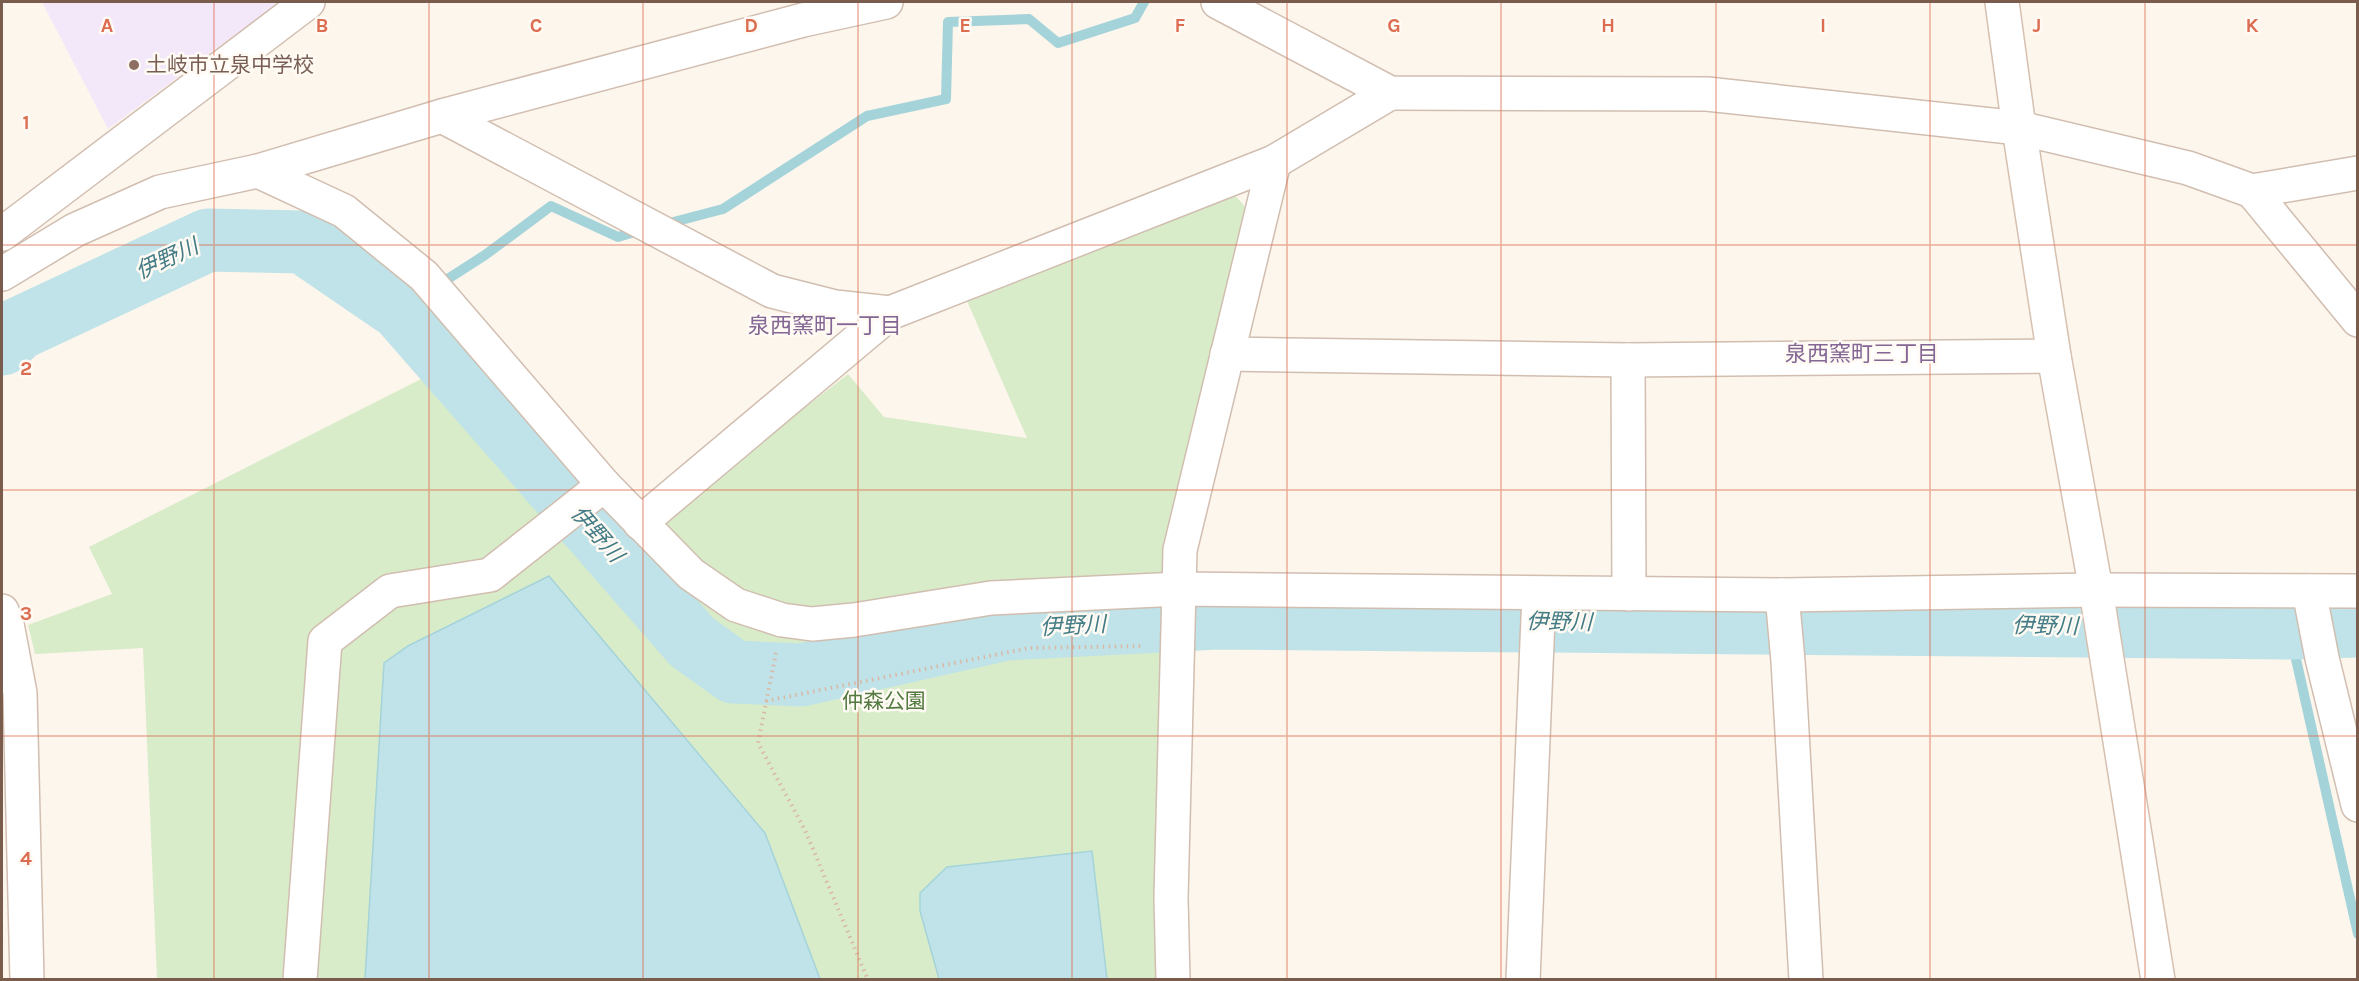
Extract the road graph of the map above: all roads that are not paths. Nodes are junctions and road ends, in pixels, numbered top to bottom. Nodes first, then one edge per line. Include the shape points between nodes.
1 (308, 2) edge
2 (886, 2) edge
3 (1218, 2) edge
4 (2002, 2) edge
5 (1390, 93) junction
6 (442, 116) junction
7 (2019, 128) junction
8 (1275, 162) junction
9 (258, 171) junction
10 (2358, 173) edge
11 (2252, 191) junction
12 (2, 234) edge
13 (2, 274) edge
14 (890, 313) junction
15 (2358, 320) edge
16 (1227, 354) junction
17 (2054, 356) junction
18 (1628, 360) junction
19 (604, 485) junction
20 (640, 523) junction
21 (1179, 589) junction
22 (2096, 591) junction
23 (2309, 591) junction
24 (2358, 591) edge
25 (1539, 594) junction
26 (1629, 594) junction
27 (1782, 595) junction
28 (2, 611) edge
29 (2358, 806) edge
30 (27, 980) edge
31 (300, 980) edge
32 (1173, 980) edge
33 (1523, 980) edge
34 (1806, 980) edge
35 (2158, 980) edge

1 - 12 street
2 - 6 street via 802,20
3 - 5 street
4 - 7 street
5 - 7 street via 1707,94
5 - 8 street
6 - 9 street
6 - 14 street via 772,291 835,307
7 - 11 street via 2188,168
7 - 17 street
8 - 14 street
8 - 16 street
9 - 13 street via 160,192 75,230
9 - 19 street via 344,211 424,276
10 - 11 street
11 - 15 street
14 - 20 street
16 - 18 street
16 - 21 street via 1180,550
17 - 18 street
17 - 22 street
18 - 26 street
19 - 20 street
19 - 31 street via 490,575 390,591 325,641
20 - 21 street via 691,574 736,605 782,620 812,624 992,598
21 - 25 street
21 - 32 street via 1171,898
22 - 23 street
22 - 27 street
22 - 35 street
23 - 24 street
23 - 29 street
25 - 26 street
25 - 33 street
26 - 27 street
27 - 34 street
28 - 30 street via 8,624 20,693

